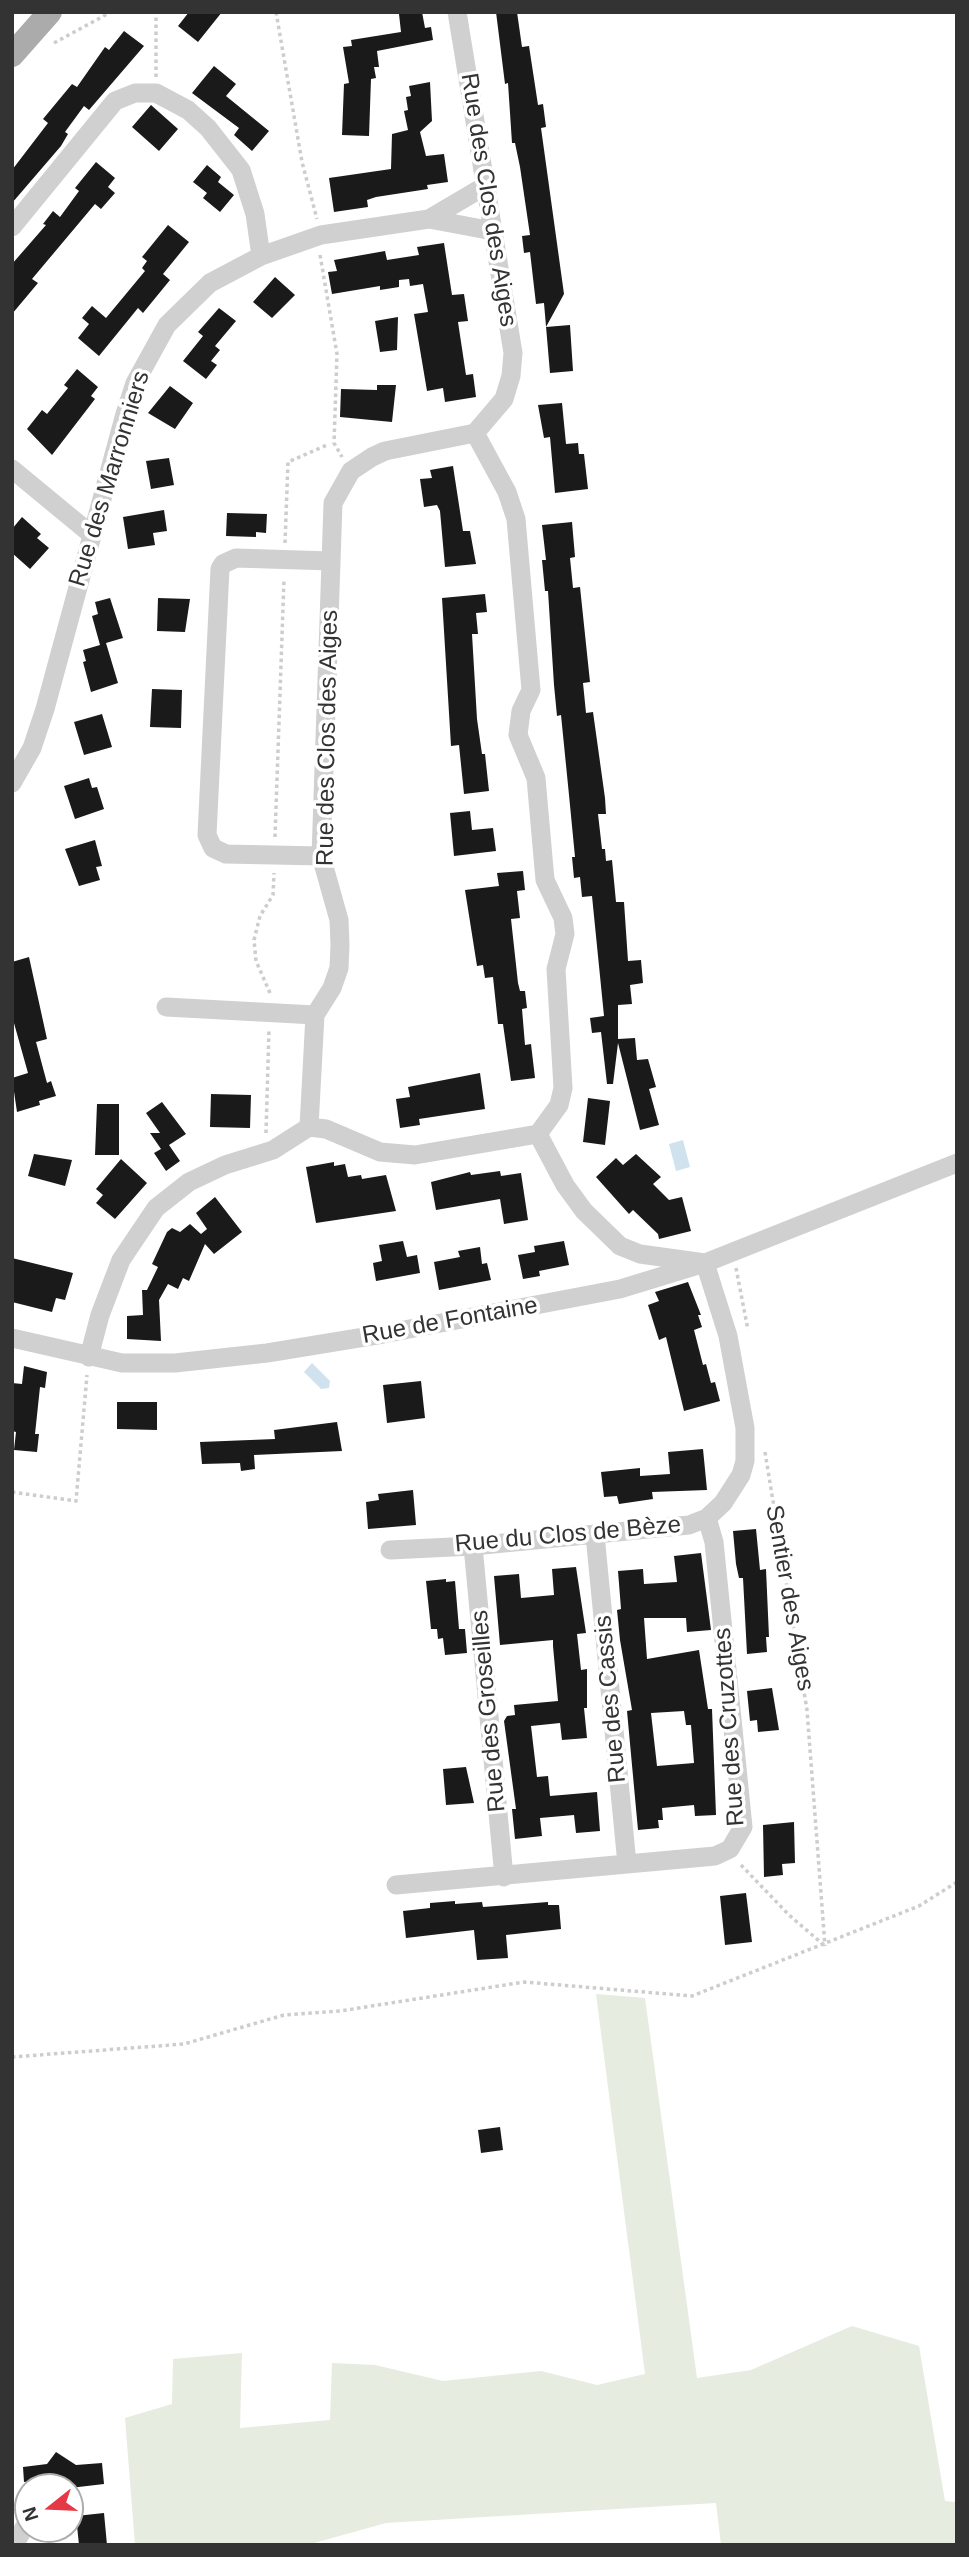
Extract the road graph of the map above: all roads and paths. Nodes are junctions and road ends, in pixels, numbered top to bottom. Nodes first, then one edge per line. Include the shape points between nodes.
1 (50, 12) edge
2 (111, 12) edge
3 (156, 12) edge
4 (457, 12) edge
5 (54, 43) dead end
6 (12, 55) edge
7 (156, 93) junction
8 (485, 186) junction
9 (429, 219) junction
10 (12, 227) edge
11 (493, 232) junction
12 (261, 256) junction
13 (475, 433) junction
14 (327, 445) dead end
15 (12, 470) edge
16 (92, 535) junction
17 (285, 560) junction
18 (331, 561) junction
19 (13, 781) edge
20 (275, 855) junction
21 (321, 856) junction
22 (166, 1007) dead end
23 (270, 1011) junction
24 (315, 1015) junction
25 (309, 1126) junction
26 (538, 1134) junction
27 (273, 1150) junction
28 (949, 1166) edge
29 (731, 1253) junction
30 (705, 1263) junction
31 (748, 1331) dead end
32 (12, 1338) edge
33 (89, 1357) junction
34 (764, 1442) dead end
35 (12, 1492) edge
36 (707, 1518) junction
37 (595, 1535) junction
38 (473, 1546) junction
39 (390, 1550) dead end
40 (730, 1849) junction
41 (627, 1864) junction
42 (504, 1877) junction
43 (957, 1882) edge
44 (396, 1885) dead end
45 (825, 1946) junction
46 (12, 2057) edge

1 - 6 main road
2 - 5 path
3 - 7 path
4 - 8 street, Rue des Clos des Aiges
7 - 10 street via 135,93 115,101
7 - 12 street via 188,110 208,128 241,170 256,214
8 - 9 street
8 - 11 street, Rue des Clos des Aiges
9 - 11 street
9 - 12 street, Rue des Marronniers via 321,235
11 - 13 street, Rue des Clos des Aiges via 513,353 511,376 503,399
12 - 16 street, Rue des Marronniers via 210,283 190,300 149,353 125,414
13 - 18 street, Rue des Clos des Aiges via 385,451 351,471 333,503
13 - 26 street via 516,519 531,690 521,711 518,735 536,778 545,880 563,918 565,934 556,969 563,1088 549,1123
14 - 17 path via 288,462
15 - 16 street
16 - 19 street, Rue des Marronniers via 45,709 32,748
17 - 18 street
17 - 20 path
17 - 20 street via 236,558 220,569 207,835 219,852
18 - 21 street, Rue des Clos des Aiges
20 - 21 street
20 - 23 path via 272,895 254,940 256,961 270,988
21 - 24 street, Rue des Clos des Aiges via 339,920 340,945 332,988
22 - 23 street
23 - 24 street
23 - 27 path via 266,1138
24 - 25 street, Rue des Clos des Aiges
25 - 26 street via 393,1155 415,1156
25 - 27 street
26 - 30 street via 584,1211 620,1246 640,1254
27 - 33 street via 197,1178 156,1208 121,1259
28 - 29 street, Rue de Fontaine
29 - 30 street, Rue de Fontaine
29 - 31 path
30 - 33 street, Rue de Fontaine via 599,1294 267,1353 175,1363 122,1363
30 - 36 street, Rue du Clos de Bèze via 728,1336 746,1445 741,1475
32 - 33 street, Rue de Fontaine
33 - 35 path via 76,1501
34 - 45 path, Sentier des Aiges via 807,1710
36 - 37 street, Rue du Clos de Bèze via 689,1525
36 - 40 street, Rue des Cruzottes via 715,1542 743,1827
37 - 38 street, Rue du Clos de Bèze
37 - 41 street, Rue des Cassis
38 - 39 street, Rue du Clos de Bèze
38 - 42 street, Rue des Groseilles
40 - 41 street, Rue des Cruzottes via 715,1856
40 - 45 path via 779,1905
41 - 42 street, Rue des Cruzottes
42 - 44 street, Rue des Cruzottes
43 - 45 path via 919,1906
45 - 46 path via 692,1996 524,1982 340,2011 284,2015 184,2044

